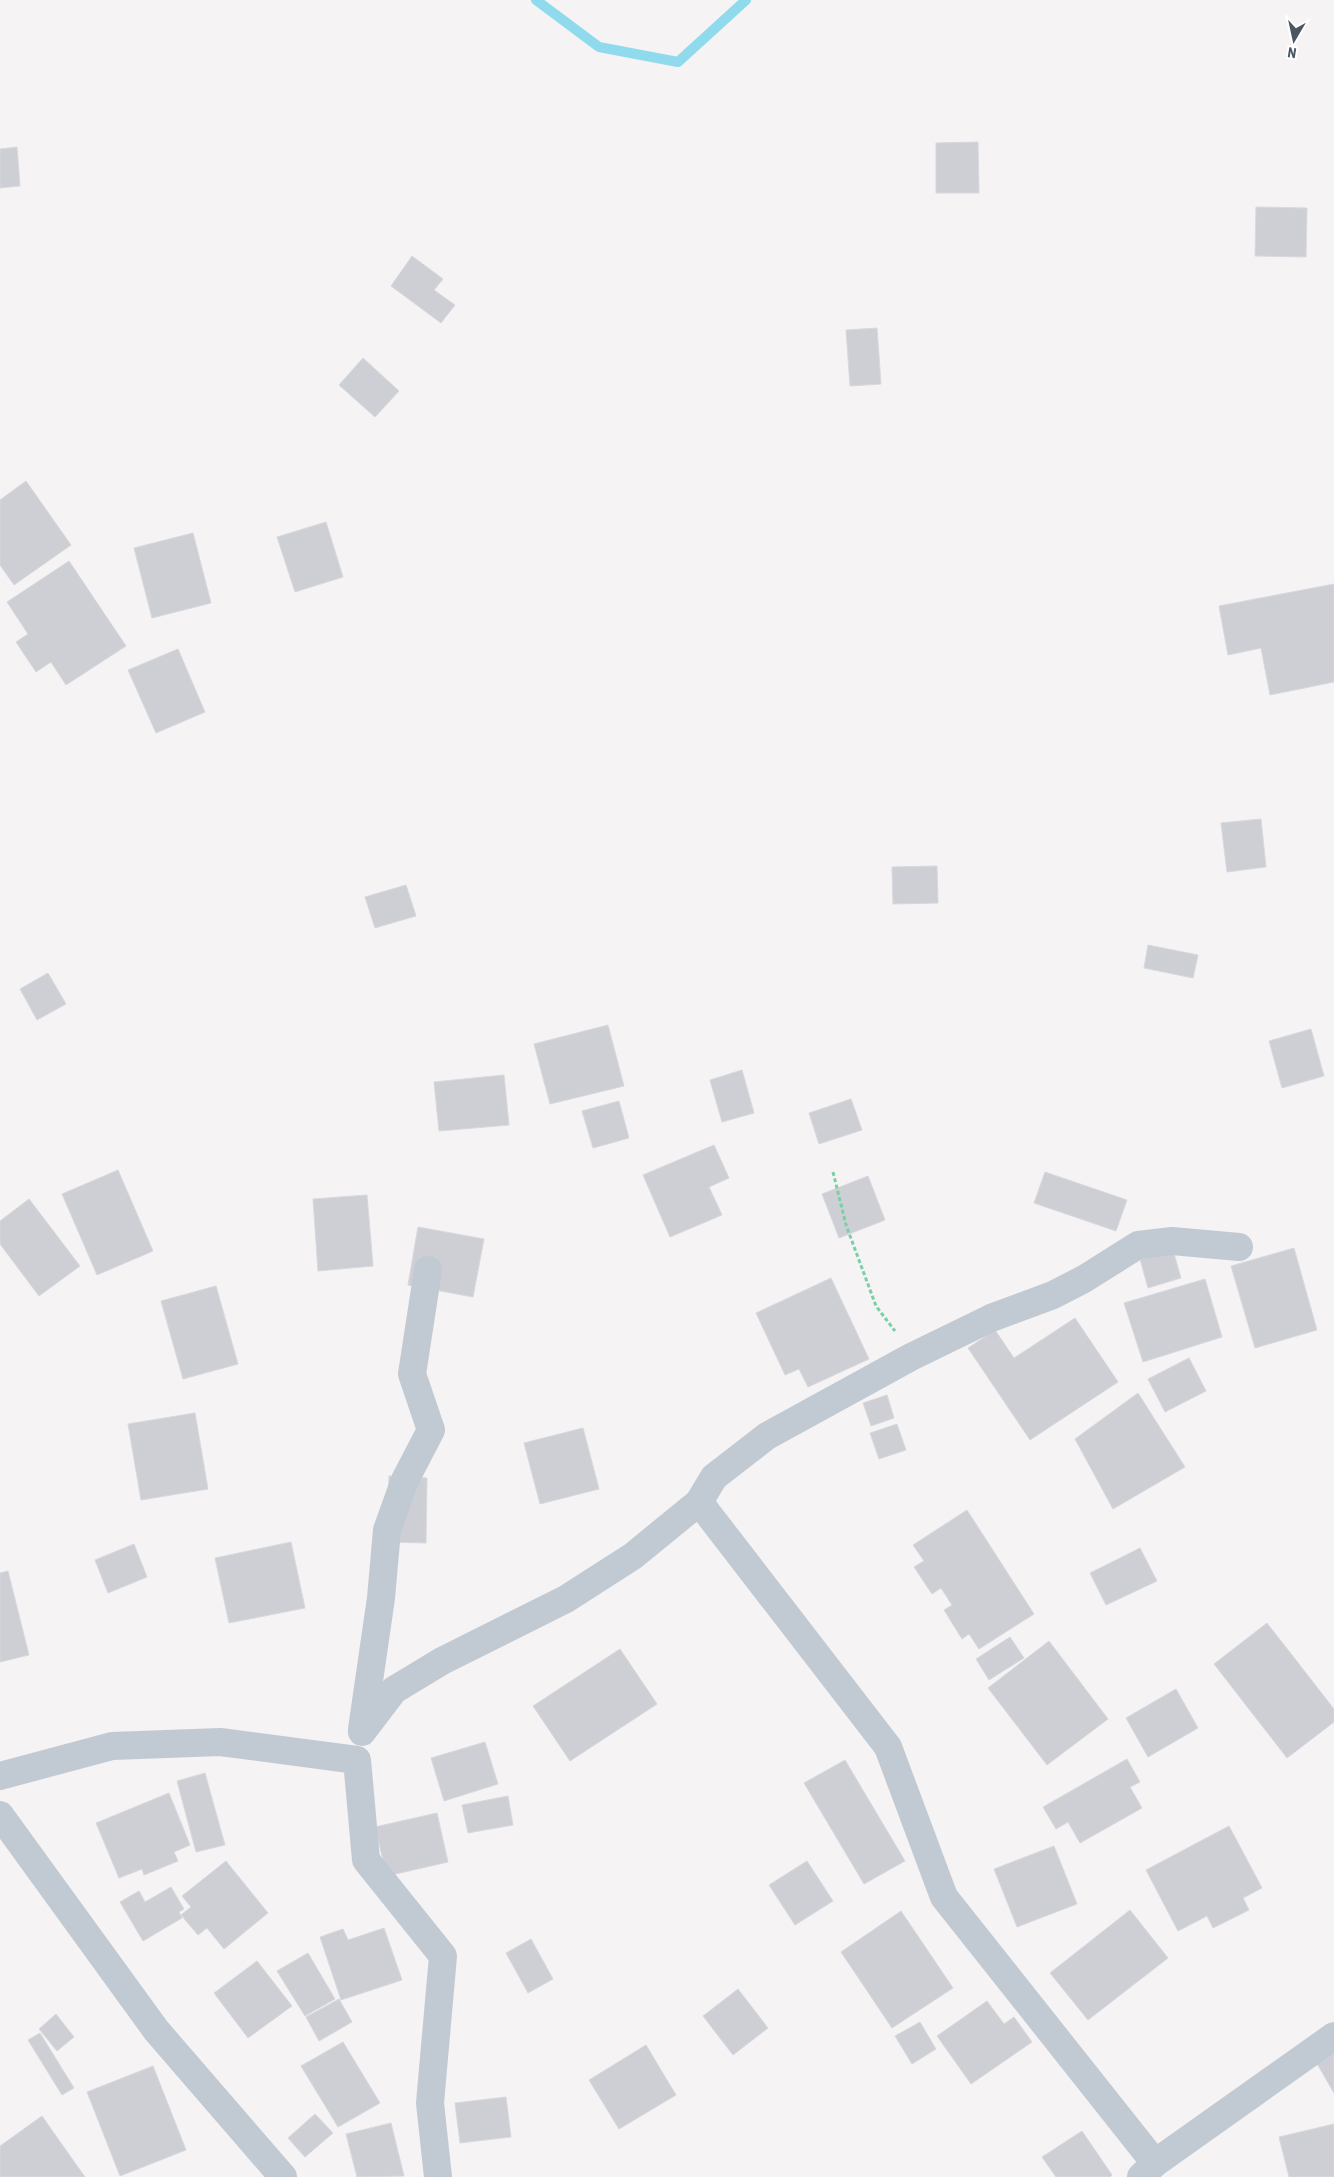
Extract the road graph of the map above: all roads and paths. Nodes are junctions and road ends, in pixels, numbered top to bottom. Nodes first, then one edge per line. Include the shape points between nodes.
1 (833, 1172) dead end
2 (1239, 1247) dead end
3 (428, 1270) dead end
4 (911, 1357) junction
5 (699, 1502) junction
6 (362, 1732) junction
7 (357, 1760) junction
8 (0, 1776) edge
9 (0, 1815) edge
10 (1334, 2036) edge
11 (1148, 2170) edge
12 (283, 2177) edge
13 (438, 2177) edge

1 - 4 path via 846,1225 876,1306
2 - 4 street via 1172,1241 1138,1245 1053,1295 991,1318
3 - 6 street via 412,1374 431,1430 405,1480 387,1530
4 - 5 street via 767,1436 714,1478
5 - 6 street via 632,1556 566,1599 442,1661 394,1690
5 - 11 street via 888,1747 944,1897
6 - 7 street
7 - 8 street via 220,1742 112,1746
7 - 13 street via 366,1860 443,1956 430,2103
9 - 12 street via 156,2030
10 - 11 street

